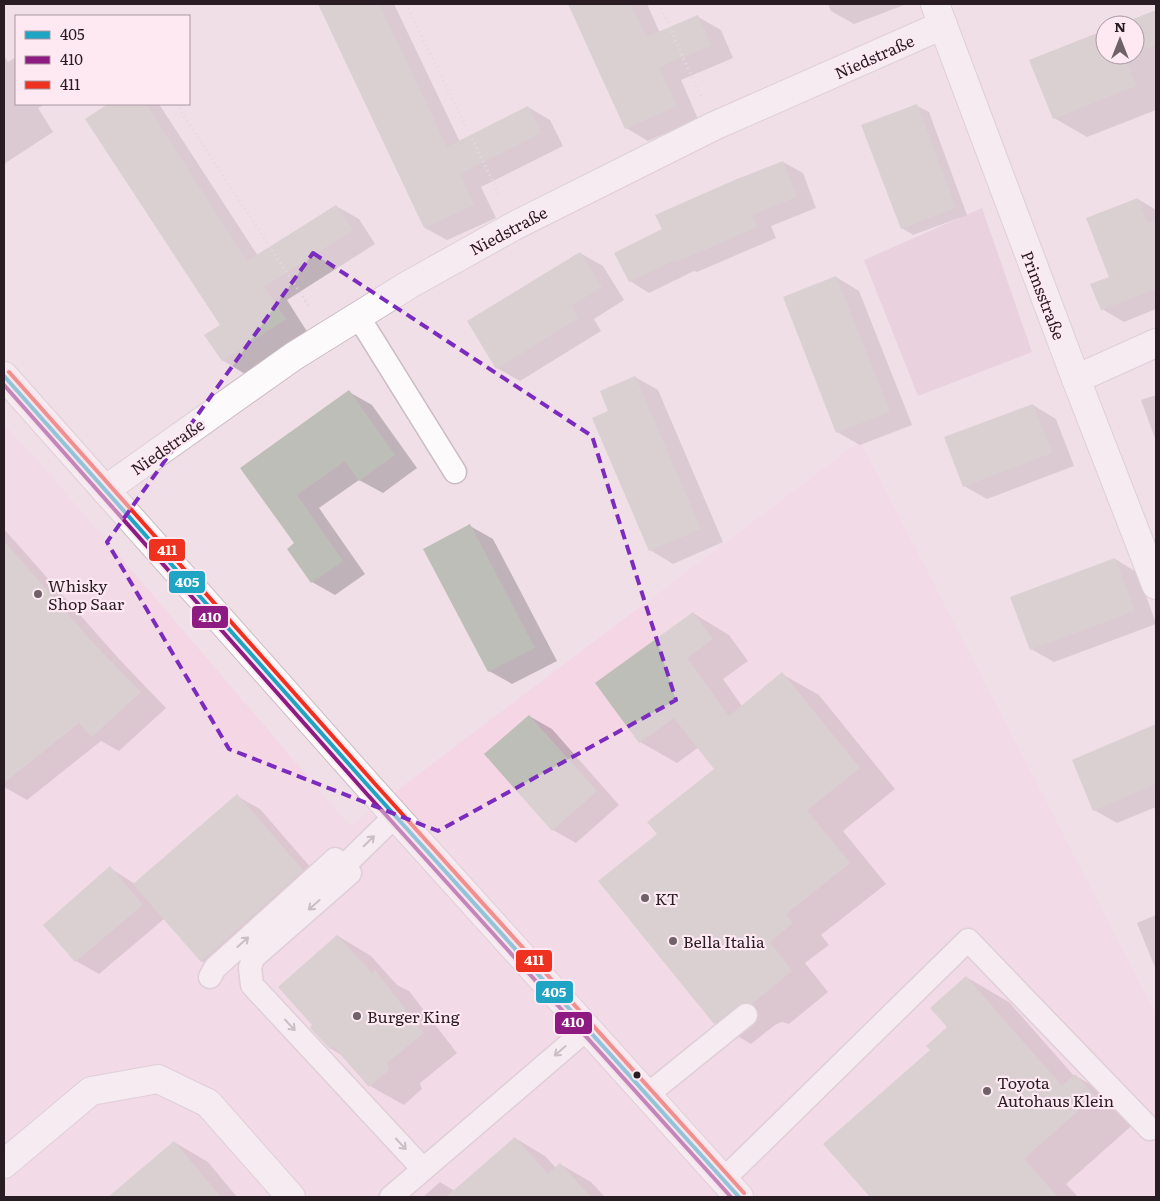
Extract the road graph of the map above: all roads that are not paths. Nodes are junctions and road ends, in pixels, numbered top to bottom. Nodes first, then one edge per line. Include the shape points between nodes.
1 (939, 15) edge
2 (358, 316) junction
3 (1156, 343) edge
4 (4, 376) edge
5 (1076, 379) junction
6 (454, 472) dead end
7 (105, 490) junction
8 (1156, 585) edge
9 (395, 816) junction
10 (347, 869) junction
11 (210, 977) dead end
12 (746, 1015) dead end
13 (587, 1029) junction
14 (647, 1095) junction
15 (1150, 1129) dead end
16 (4, 1164) edge
17 (423, 1169) junction
18 (731, 1189) edge
19 (291, 1197) edge
20 (391, 1197) edge

1 - 2 street, Niedstraße via 514,226
1 - 5 street, Primsstraße
2 - 6 lane
2 - 7 street, Niedstraße via 294,356
3 - 5 street
4 - 7 street
5 - 8 street, Primsstraße
7 - 9 street
10 -> 9 lane
9 - 13 street
11 -> 10 lane via 214,968 335,859
10 -> 17 lane via 254,958 250,968 252,985
12 - 14 lane
13 - 14 street
13 -> 17 lane
14 - 18 street
15 - 18 lane via 968,940
16 - 19 street via 91,1091 158,1079 208,1103
17 - 20 lane

